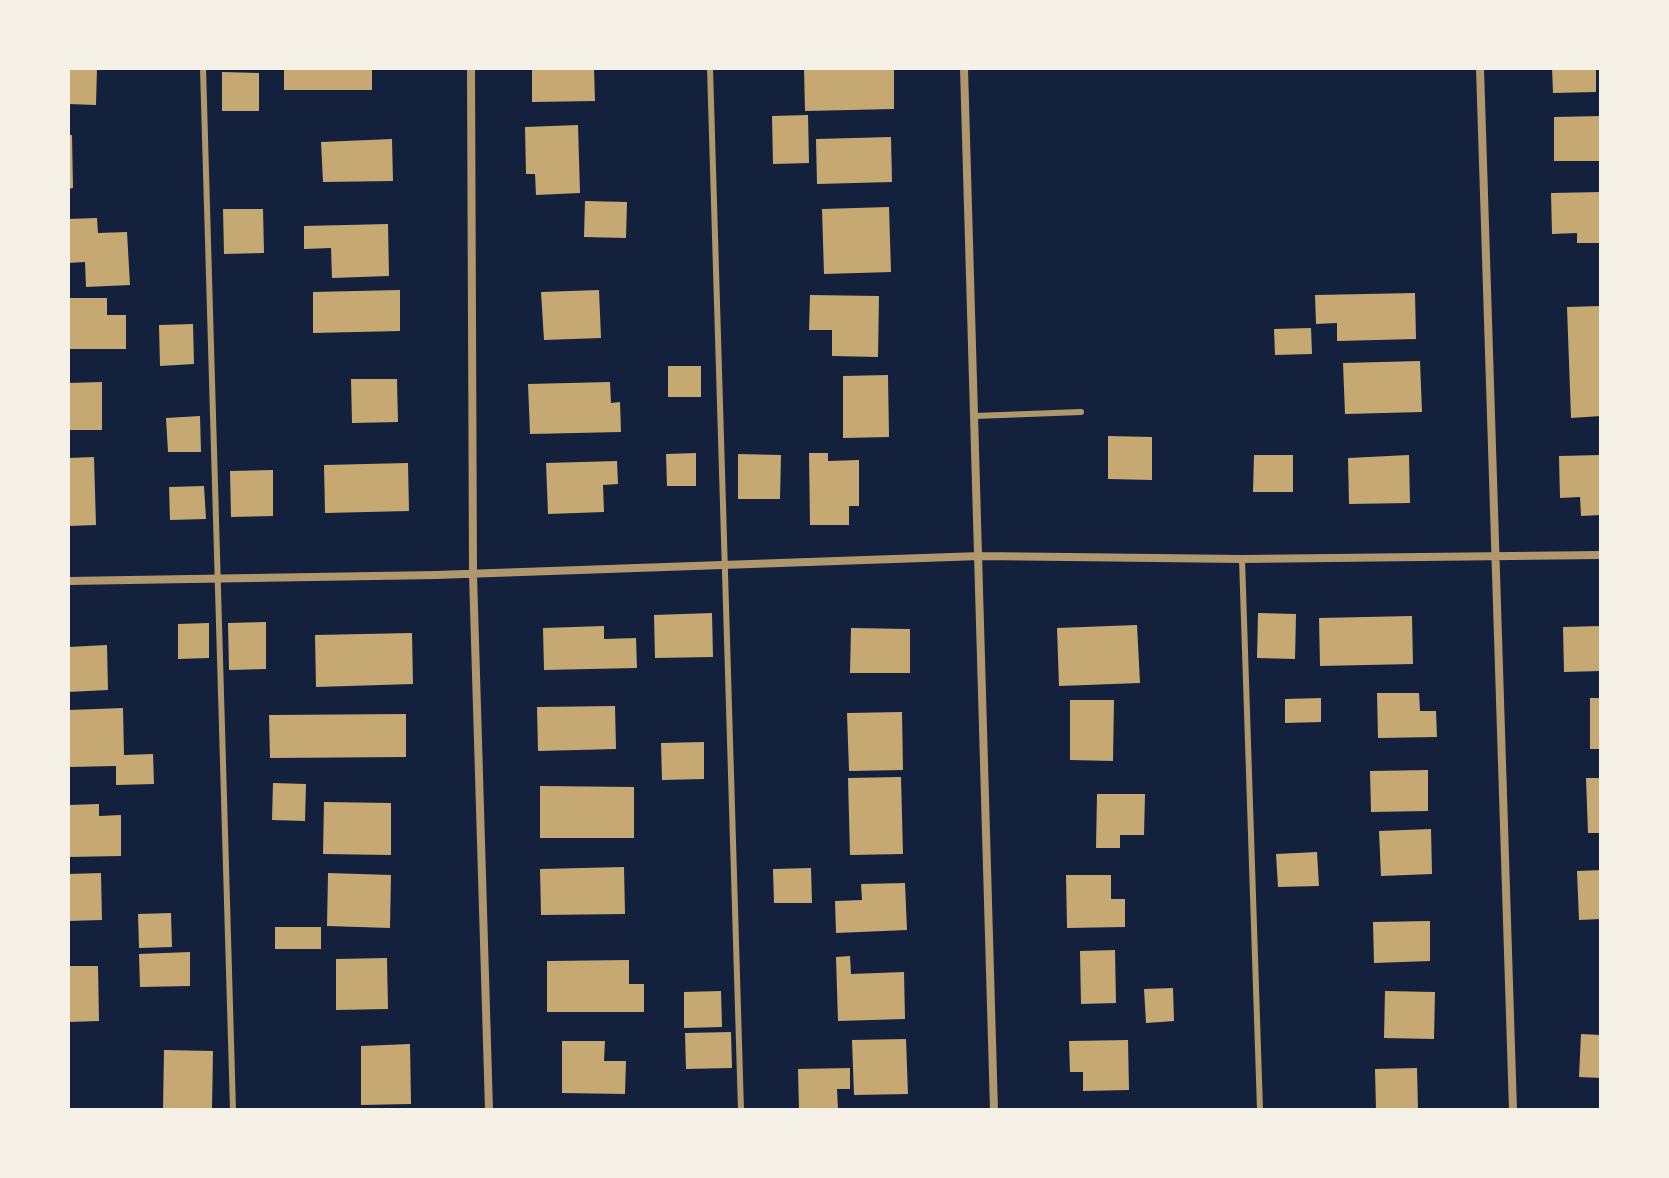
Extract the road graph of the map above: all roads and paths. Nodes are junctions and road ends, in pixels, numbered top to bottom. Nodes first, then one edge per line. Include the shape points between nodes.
1 (203, 68) edge
2 (471, 68) edge
3 (710, 68) edge
4 (964, 68) edge
5 (1480, 68) edge
6 (1081, 412) dead end
7 (975, 416) junction
8 (1601, 555) edge
9 (980, 556) junction
10 (1493, 557) junction
11 (1242, 559) junction
12 (725, 565) junction
13 (473, 574) junction
14 (218, 580) junction
15 (68, 581) edge
16 (233, 1110) edge
17 (489, 1110) edge
18 (741, 1110) edge
19 (994, 1110) edge
20 (1260, 1110) edge
21 (1513, 1110) edge

1 - 14 lane
2 - 13 street
3 - 12 lane
4 - 7 street
5 - 10 street
6 - 7 lane
7 - 9 street
8 - 10 street
9 - 11 street
9 - 12 street
9 - 19 street
10 - 11 street
10 - 21 street
11 - 20 lane
12 - 13 street
12 - 18 lane
13 - 14 street
13 - 17 street
14 - 15 street
14 - 16 lane

